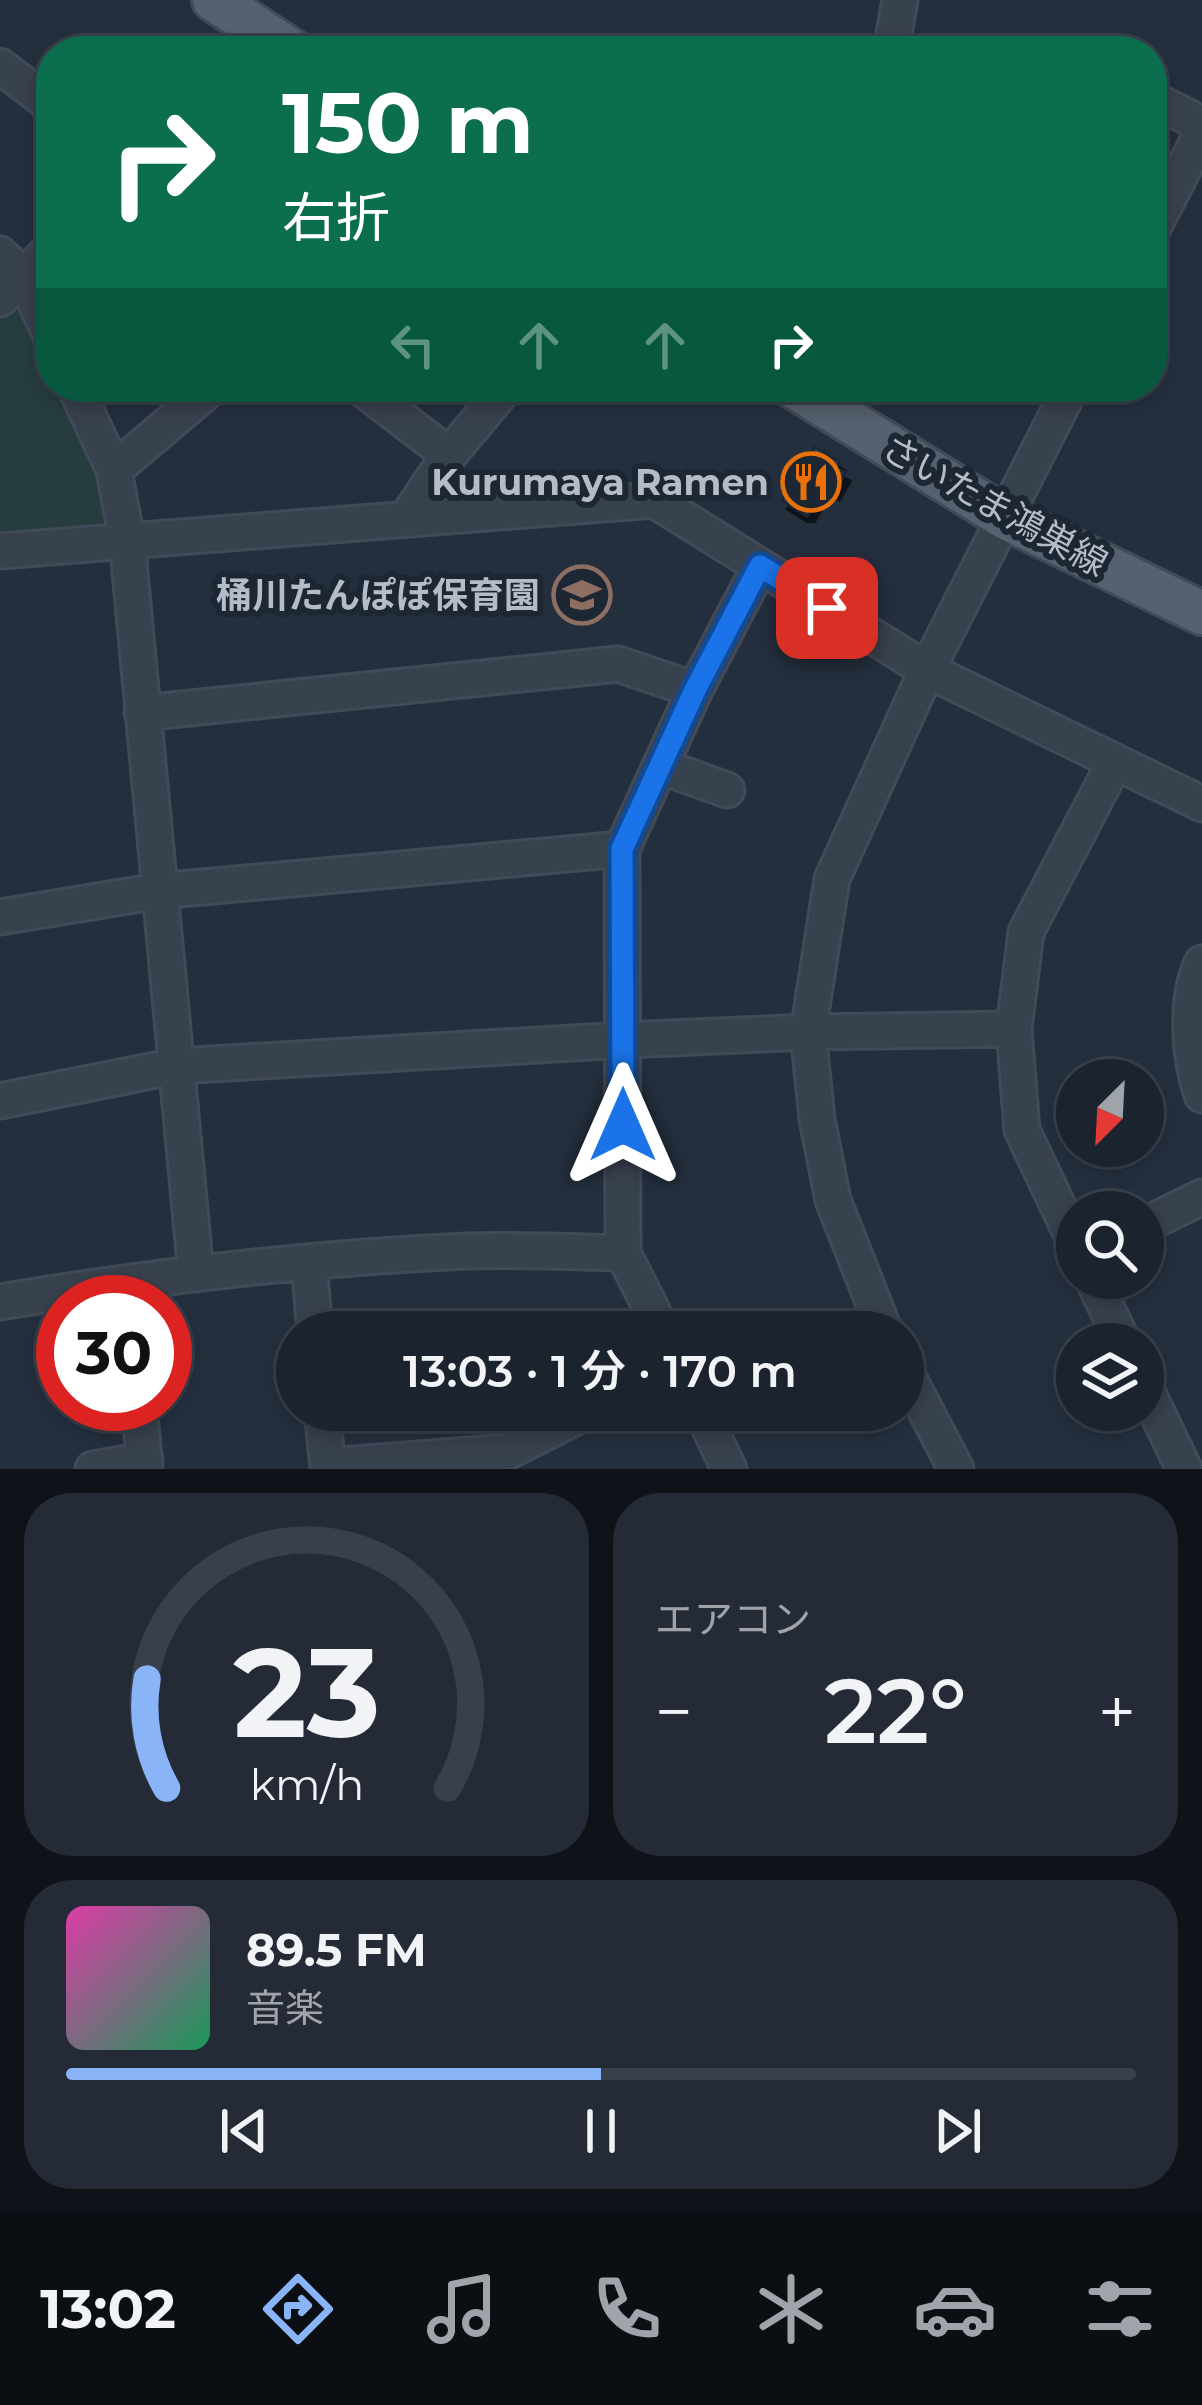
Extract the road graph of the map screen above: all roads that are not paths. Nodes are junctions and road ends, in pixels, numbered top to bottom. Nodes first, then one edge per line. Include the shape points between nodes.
1 (214, 0) edge
2 (900, 0) edge
3 (269, 36) edge
4 (894, 36) edge
5 (0, 67) edge
6 (36, 94) edge
7 (1167, 106) edge
8 (1202, 124) edge
9 (1202, 133) edge
10 (1167, 201) edge
11 (36, 258) edge
12 (8, 276) edge
13 (36, 316) edge
14 (82, 402) edge
15 (194, 402) edge
16 (380, 402) edge
17 (493, 402) edge
18 (818, 402) edge
19 (1063, 402) edge
20 (449, 455) junction
21 (114, 470) junction
22 (408, 516) junction
23 (1004, 517) junction
24 (127, 540) junction
25 (0, 550) edge
26 (760, 566) junction
27 (1202, 613) edge
28 (927, 670) junction
29 (695, 690) junction
30 (142, 713) junction
31 (1115, 762) junction
32 (660, 766) junction
33 (727, 790) dead end
34 (1202, 804) edge
35 (622, 849) junction
36 (158, 891) junction
37 (0, 917) edge
38 (1202, 964) edge
39 (1014, 1030) junction
40 (808, 1032) junction
41 (624, 1040) junction
42 (176, 1066) junction
43 (1202, 1095) edge
44 (0, 1101) edge
45 (1202, 1197) edge
46 (1056, 1202) edge
47 (1164, 1216) edge
48 (622, 1253) junction
49 (309, 1262) junction
50 (196, 1274) junction
51 (192, 1275) edge
52 (36, 1299) edge
53 (0, 1302) edge
54 (313, 1311) edge
55 (652, 1311) edge
56 (877, 1311) edge
57 (924, 1407) edge
58 (1164, 1427) edge
59 (142, 1431) edge
60 (324, 1431) edge
61 (548, 1431) edge
62 (711, 1431) edge
63 (145, 1465) edge
64 (328, 1468) edge
65 (93, 1469) edge
66 (729, 1469) edge
67 (956, 1469) edge
68 (1184, 1469) edge

1 - 3 main road
2 - 4 street
5 - 6 street
7 - 8 street
9 - 10 street
11 - 12 street
12 - 13 street
14 - 21 street
15 - 21 street
16 - 20 street
17 - 20 street
18 - 23 main road, さいたま鴻巣線
19 - 23 street
20 - 22 street
21 - 24 street
22 - 24 street
22 - 26 street via 654,500
23 - 27 main road, さいたま鴻巣線
23 - 28 street
24 - 25 street
24 - 30 street
26 - 28 street
26 - 29 street
28 - 31 street
28 - 40 street via 832,879
29 - 30 street via 618,664
29 - 32 street
30 - 36 street
31 - 34 street
31 - 39 street via 1026,932
32 - 33 street
32 - 35 street
35 - 36 street
35 - 41 street
36 - 37 street
36 - 42 street
38 - 43 street via 1194,980 1193,1068
39 - 40 street
39 - 46 street via 1022,1130
40 - 41 street
40 - 56 street via 832,1200
41 - 42 street
41 - 48 street
42 - 44 street
42 - 50 street
45 - 47 street
48 - 49 street via 469,1251
48 - 55 street
49 - 50 street
49 - 54 street
50 - 51 street
52 - 53 street
57 - 67 street
58 - 68 street
59 - 63 street
60 - 64 street
61 - 64 street via 507,1452
62 - 66 street
63 - 65 street

